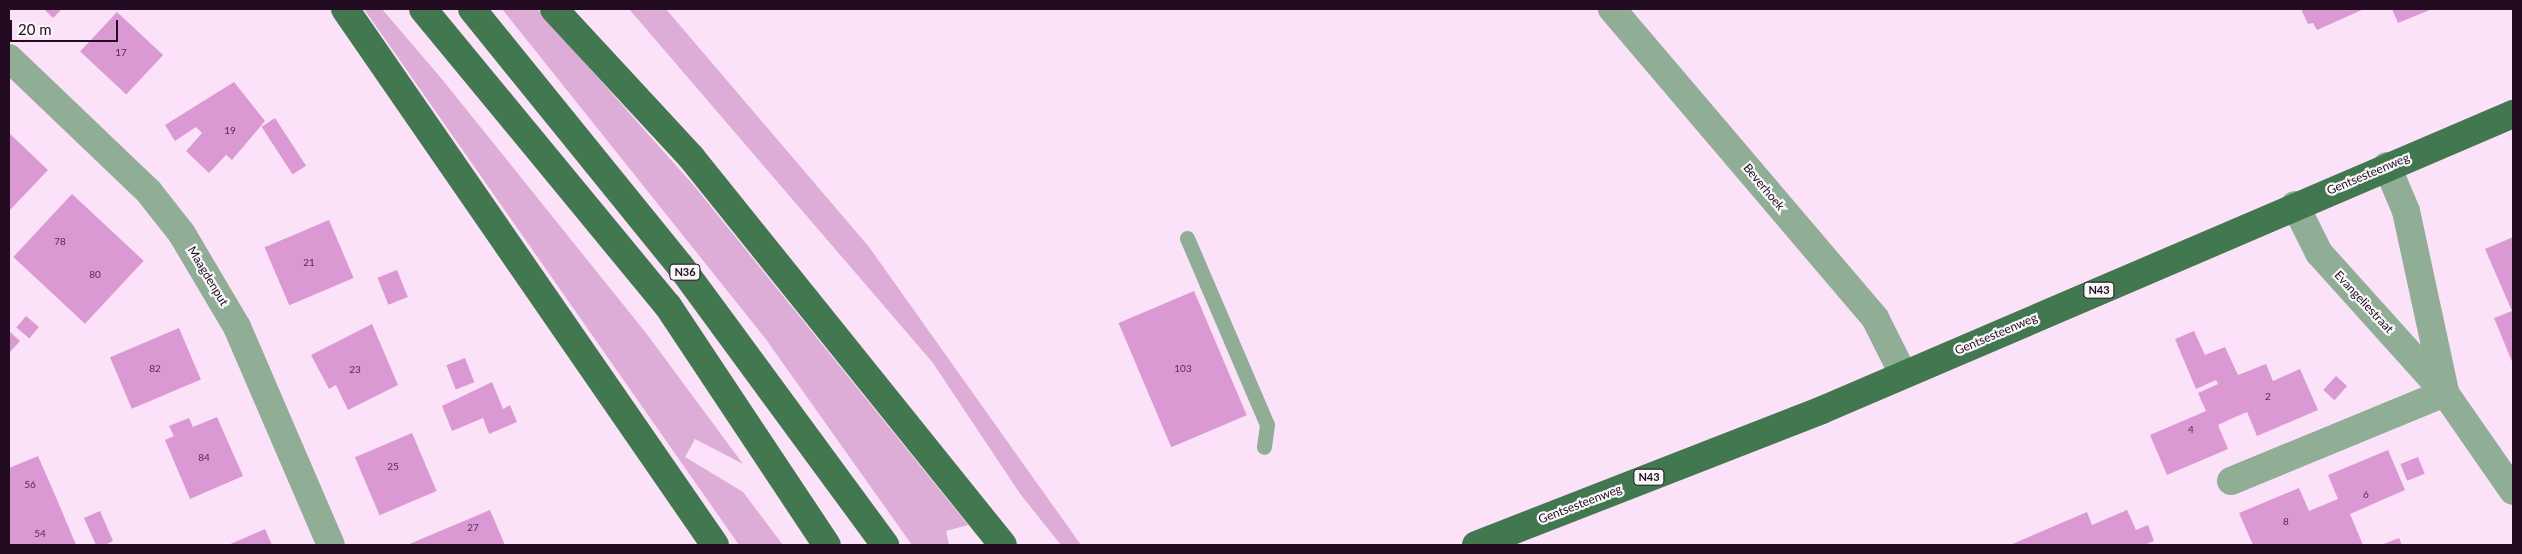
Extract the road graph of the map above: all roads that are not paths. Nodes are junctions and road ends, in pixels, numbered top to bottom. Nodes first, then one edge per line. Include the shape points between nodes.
1 (345, 9) edge
2 (423, 9) edge
3 (472, 9) edge
4 (554, 9) edge
5 (1612, 9) edge
6 (9, 58) edge
7 (2513, 114) edge
8 (2387, 166) junction
9 (2295, 205) junction
10 (1187, 238) dead end
11 (1903, 374) junction
12 (2445, 392) junction
13 (1264, 447) dead end
14 (2231, 481) dead end
15 (2513, 490) edge
16 (331, 545) edge
17 (715, 545) edge
18 (827, 545) edge
19 (885, 545) edge
20 (1003, 545) edge
21 (1476, 545) edge

1 - 17 main road
2 - 18 main road, N36 via 668,306
3 - 19 main road, N36 via 681,267
4 - 20 main road via 691,157
5 - 11 street, Beverhoek via 1875,318
6 - 16 street, Maagdenput via 149,192 182,234 237,327
7 - 8 main road, Gentsesteenweg / N43
8 - 9 main road, Gentsesteenweg / N43
8 - 12 street, Evangeliestraat via 2406,211
9 - 11 main road, Gentsesteenweg / N43
9 - 12 street, Evangeliestraat via 2319,253
10 - 13 lane via 1267,425
11 - 21 main road, Gentsesteenweg / N43
12 - 14 street
12 - 15 street, Evangeliestraat

